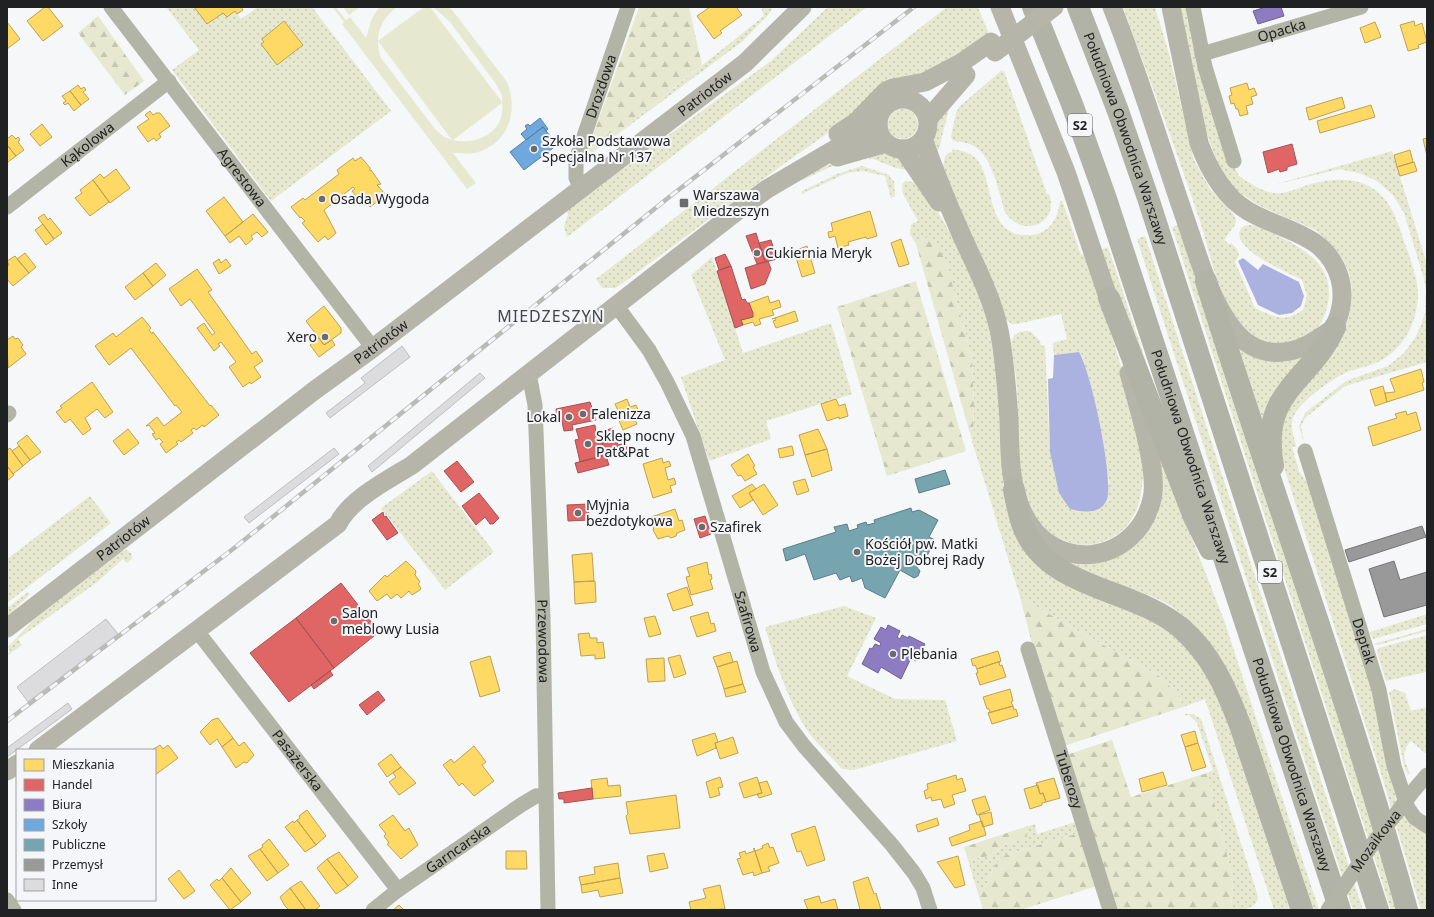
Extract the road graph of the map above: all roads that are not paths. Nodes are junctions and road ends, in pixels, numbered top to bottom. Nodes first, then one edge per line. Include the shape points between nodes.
1 (111, 7) edge
2 (628, 7) edge
3 (790, 7) edge
4 (802, 7) edge
5 (816, 7) edge
6 (1000, 7) edge
7 (1034, 7) edge
8 (1054, 7) edge
9 (1078, 7) edge
10 (1112, 7) edge
11 (1160, 7) edge
12 (1171, 7) edge
13 (1193, 7) edge
14 (1361, 7) edge
15 (993, 47) junction
16 (1202, 54) junction
17 (755, 55) junction
18 (966, 75) junction
19 (169, 81) junction
20 (914, 101) junction
21 (1192, 116) junction
22 (928, 119) junction
23 (878, 124) junction
24 (923, 139) junction
25 (894, 146) junction
26 (1234, 161) dead end
27 (797, 171) junction
28 (581, 188) junction
29 (7, 207) edge
30 (962, 237) junction
31 (1206, 281) junction
32 (1109, 298) junction
33 (616, 305) junction
34 (1335, 326) junction
35 (373, 348) junction
36 (529, 374) junction
37 (1305, 451) dead end
38 (1014, 490) junction
39 (1282, 517) junction
40 (1247, 627) junction
41 (7, 628) edge
42 (197, 631) junction
43 (1028, 649) dead end
44 (39, 749) edge
45 (1427, 775) edge
46 (546, 795) junction
47 (1427, 826) edge
48 (398, 890) junction
49 (7, 900) edge
50 (14, 910) edge
51 (373, 910) edge
52 (548, 910) edge
53 (930, 910) edge
54 (1110, 910) edge
55 (1302, 910) edge
56 (1328, 910) edge
57 (1340, 910) edge
58 (1378, 910) edge
59 (1407, 910) edge

1 - 19 street, Agrestowa
2 - 28 street, Drozdowa via 576,160 576,178
3 - 17 main road, Patriotów
4 - 17 main road, Patriotów
5 - 17 main road
6 - 32 main road via 1066,172
7 - 15 main road
7 - 40 highway, Południowa Obwodnica Warszawy / S2 via 1105,196
8 - 15 main road, bridge
9 - 58 highway, Południowa Obwodnica Warszawy / S2 via 1151,205
10 - 31 main road via 1142,86
11 - 21 main road
12 - 21 main road
13 - 16 street
14 - 16 street, Opacka
15 - 18 main road
15 - 27 main road via 926,82 886,91 856,122 826,142
16 - 26 street
17 - 28 main road, Patriotów
18 - 20 main road
18 - 22 main road
19 - 29 street, Kąkolowa
19 - 35 street, Agrestowa
20 - 22 main road via 924,108
20 - 23 main road via 900,100 888,105 880,115
21 - 34 main road via 1206,162 1222,188 1234,201 1248,211 1311,240 1325,251 1334,264 1342,295
22 - 24 main road via 927,132
23 - 25 main road via 880,135
23 - 27 main road
24 - 25 main road via 912,148
24 - 30 main road
25 - 27 main road via 862,149
25 - 30 main road
27 - 33 main road via 741,208
28 - 35 main road, Patriotów
30 - 38 main road via 992,303 999,331
31 - 34 main road via 1232,329 1257,348 1272,352 1300,349
31 - 39 highway
32 - 38 main road via 1150,460 1153,497 1147,516 1131,537 1113,550 1096,555 1075,555 1058,550 1032,528
32 - 40 highway via 1194,517
33 - 36 main road
33 - 53 street, Szafirowa via 649,350 694,436 763,672 786,722 914,873 923,888
34 - 39 highway via 1322,350 1286,392 1275,413 1272,426 1272,462
35 - 41 main road, Patriotów via 314,390
36 - 42 main road via 412,465 359,500 342,515 338,524
36 - 46 street, Przewodowa via 534,397 544,617
37 - 47 street, Deptak via 1379,690 1394,766 1408,808 1415,818
38 - 55 highway via 1025,532 1036,550 1052,565 1071,577 1130,598 1160,614 1200,647 1215,667 1240,725
39 - 59 highway via 1376,801
40 - 57 highway, Południowa Obwodnica Warszawy / S2
42 - 44 main road
42 - 48 street, Pasażerska
43 - 54 street, Tuberozy
45 - 56 street, Mozaikowa, bridge via 1367,852
46 - 48 street, Garncarska via 536,796 521,805
46 - 52 street, Przewodowa
48 - 51 street, Garncarska
49 - 50 street

